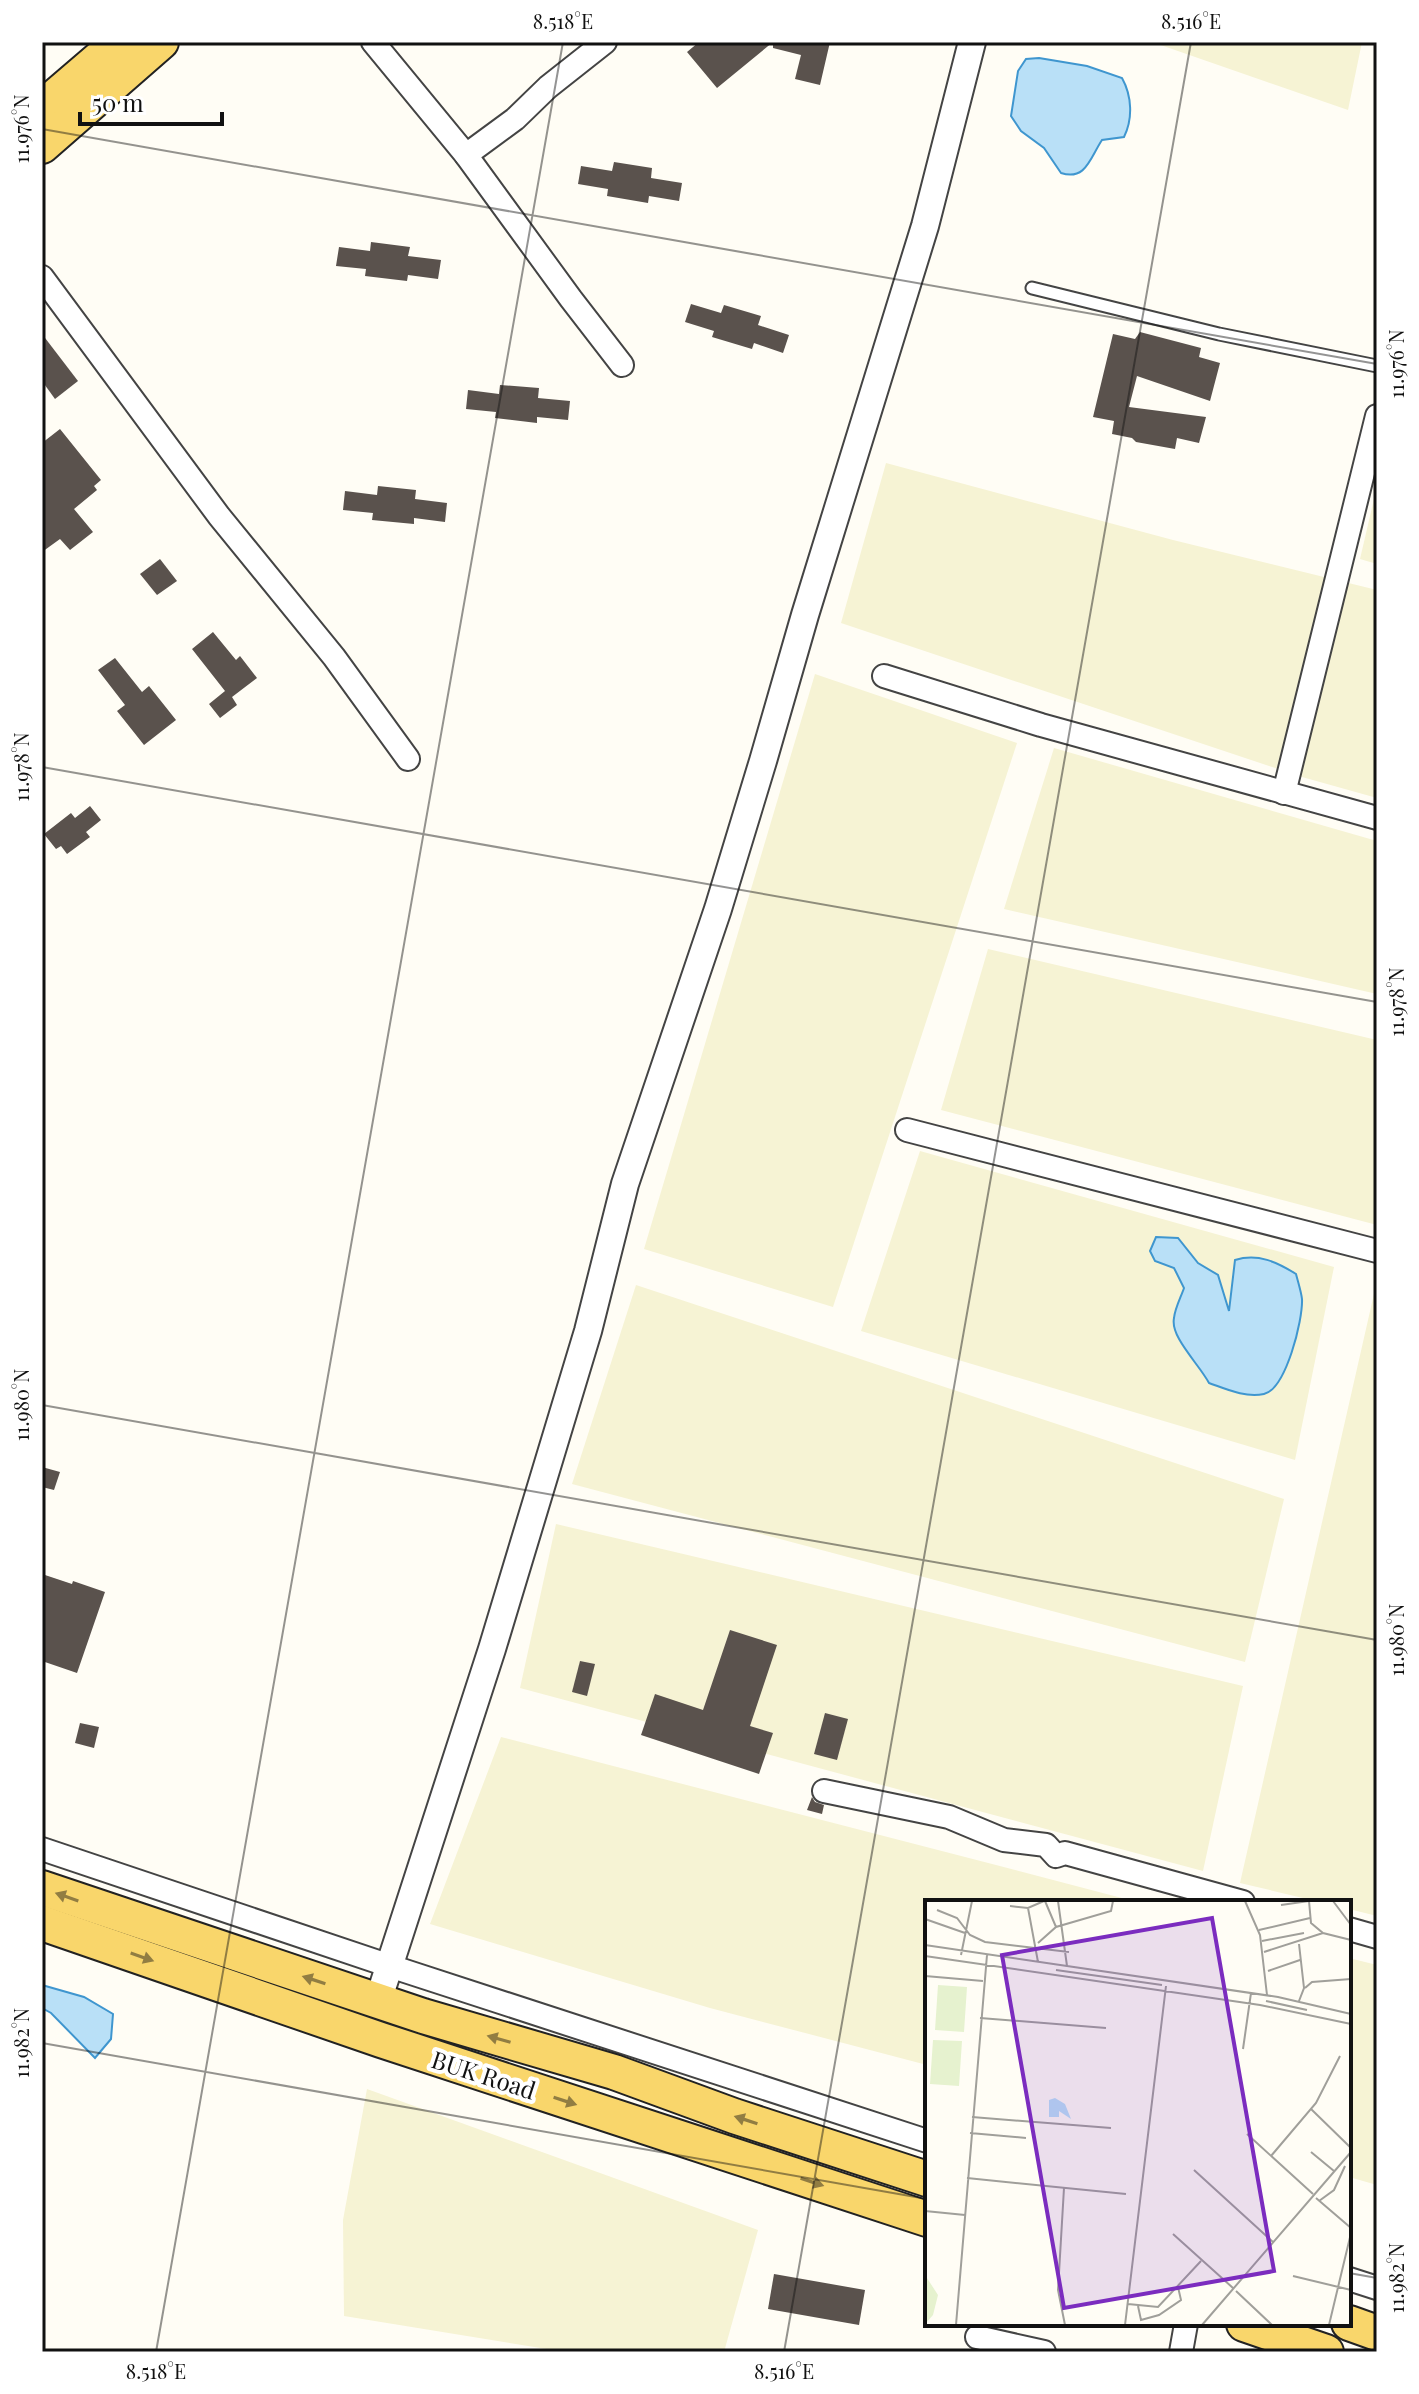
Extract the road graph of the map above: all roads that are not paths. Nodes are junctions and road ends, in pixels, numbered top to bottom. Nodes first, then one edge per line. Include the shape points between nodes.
1 (119, 42) edge
2 (161, 42) edge
3 (373, 42) edge
4 (605, 42) edge
5 (972, 42) edge
6 (42, 108) edge
7 (42, 146) edge
8 (466, 155) junction
9 (42, 277) edge
10 (1032, 288) dead end
11 (622, 365) dead end
12 (1377, 366) edge
13 (1377, 416) edge
14 (884, 676) dead end
15 (408, 759) dead end
16 (1284, 793) junction
17 (1377, 818) edge
18 (907, 1130) dead end
19 (1377, 1251) edge
20 (824, 1791) dead end
21 (42, 1849) edge
22 (42, 1888) edge
23 (1236, 1900) edge
24 (42, 1923) edge
25 (1351, 1930) edge
26 (1377, 1937) edge
27 (397, 1968) junction
28 (383, 2003) junction
29 (925, 2140) edge
30 (925, 2178) edge
31 (925, 2218) edge
32 (1351, 2280) edge
33 (1377, 2288) edge
34 (1351, 2324) edge
35 (1186, 2326) edge
36 (1250, 2326) edge
37 (1377, 2333) edge
38 (977, 2338) edge
39 (1044, 2352) edge
40 (1181, 2352) edge
41 (1326, 2352) edge

1 - 6 main road
2 - 7 main road
3 - 8 street
4 - 8 street
5 - 27 street via 925,226 718,909 625,1184 588,1331
8 - 11 street
9 - 15 street
10 - 12 lane
13 - 16 street
14 - 16 street
16 - 17 street
18 - 19 street
20 - 23 street via 949,1817 1004,1840 1046,1845 1056,1856 1065,1853
21 - 27 street
28 -> 22 main road, BUK Road
24 -> 31 main road, BUK Road
25 - 26 street
27 - 28 street
27 - 29 street
30 -> 28 main road, BUK Road via 614,2072
32 - 33 street
34 - 37 main road
35 - 40 street
36 - 41 main road
38 - 39 street

